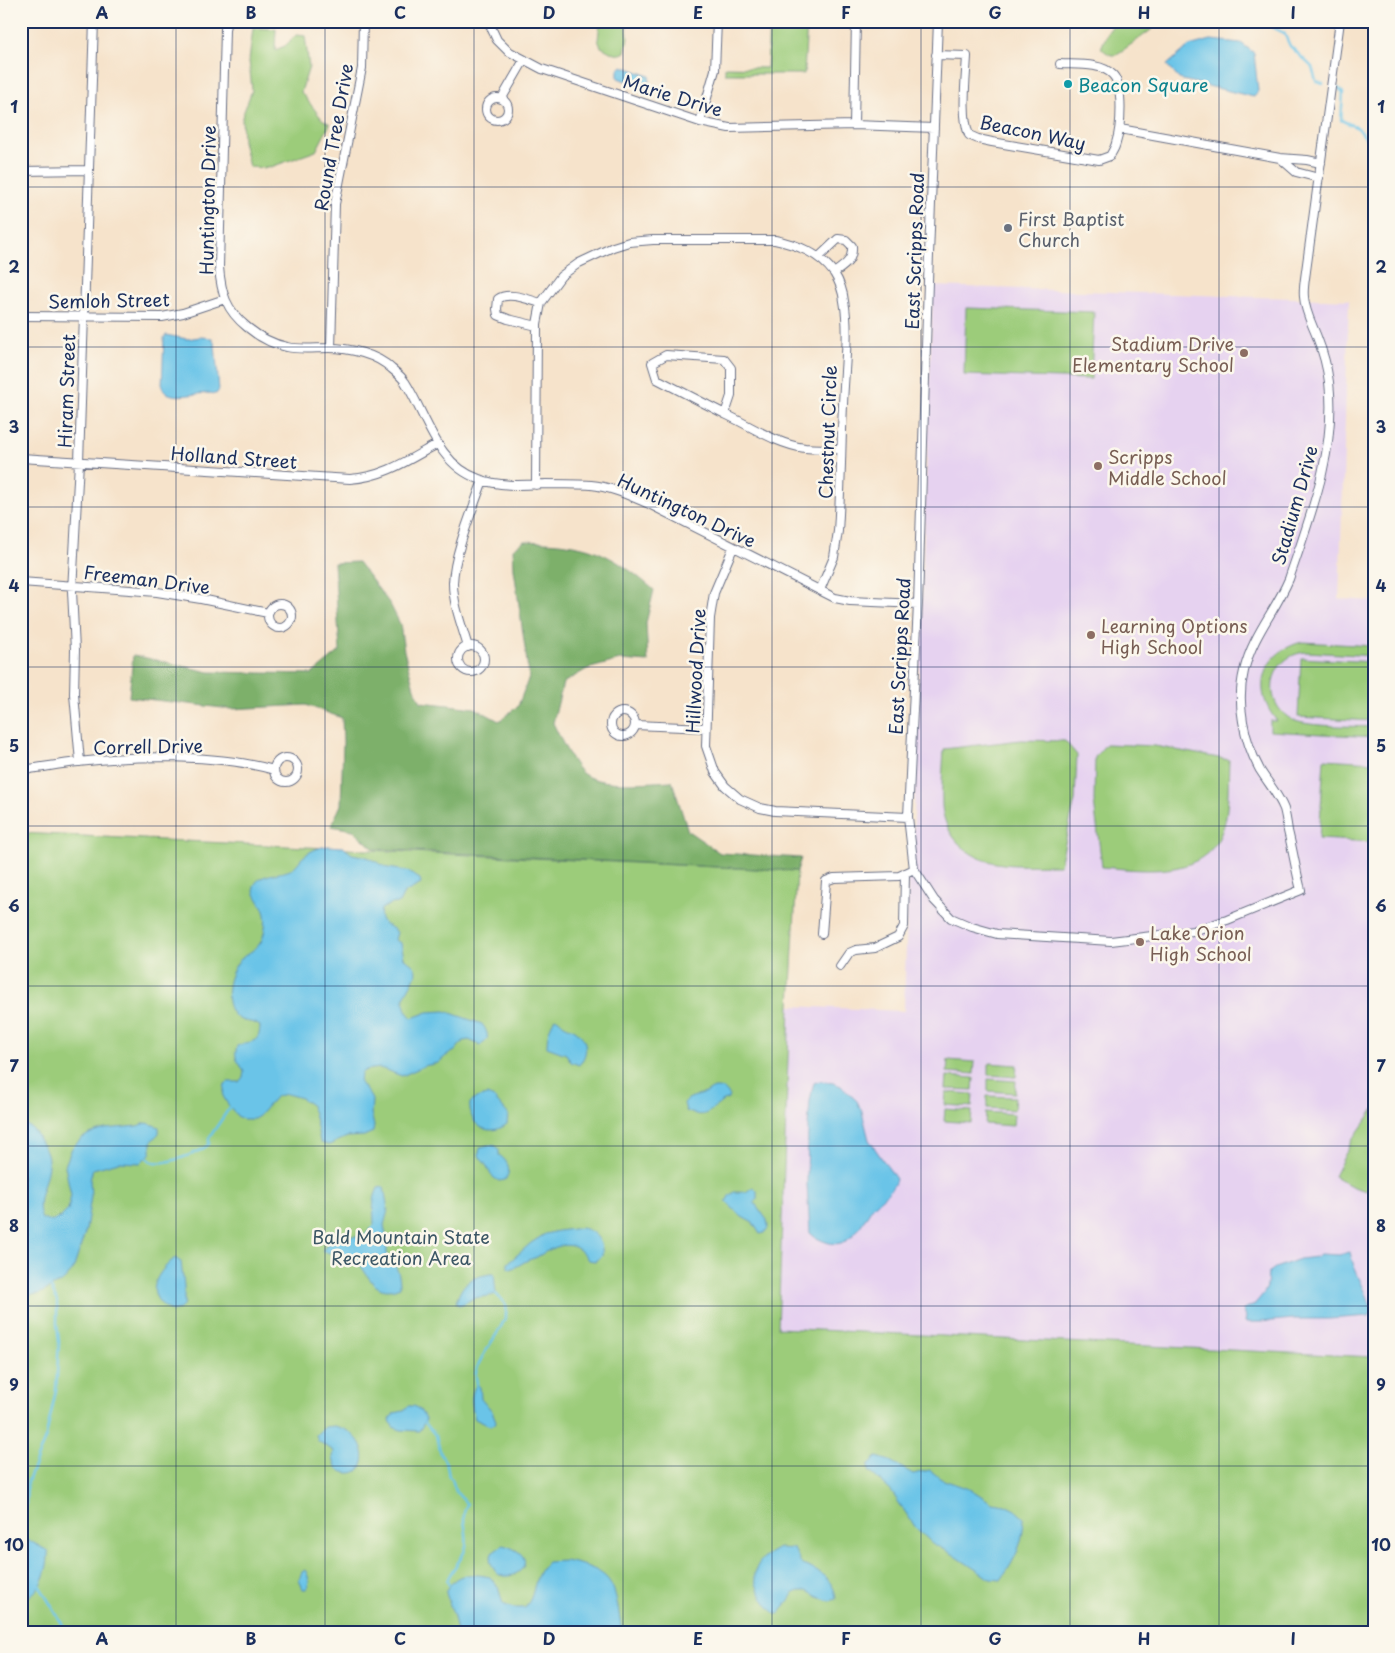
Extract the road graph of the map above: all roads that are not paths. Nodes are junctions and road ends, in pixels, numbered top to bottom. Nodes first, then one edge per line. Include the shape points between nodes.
1 (94, 21) edge
2 (226, 21) edge
3 (363, 21) edge
4 (488, 21) edge
5 (717, 21) edge
6 (856, 21) edge
7 (938, 21) edge
8 (1340, 21) edge
9 (936, 55) junction
10 (524, 60) junction
11 (1060, 64) dead end
12 (502, 98) dead end
13 (700, 122) junction
14 (854, 125) junction
15 (934, 128) junction
16 (1120, 129) junction
17 (1280, 158) junction
18 (1322, 162) junction
19 (89, 170) junction
20 (21, 171) edge
21 (1319, 178) junction
22 (819, 257) junction
23 (834, 274) junction
24 (225, 299) junction
25 (541, 303) junction
26 (21, 316) edge
27 (84, 316) junction
28 (537, 326) junction
29 (331, 348) junction
30 (725, 414) junction
31 (437, 444) junction
32 (841, 449) junction
33 (21, 458) edge
34 (79, 462) junction
35 (483, 480) junction
36 (536, 484) junction
37 (733, 548) junction
38 (21, 582) edge
39 (72, 585) junction
40 (820, 590) junction
41 (918, 604) junction
42 (268, 614) dead end
43 (468, 647) dead end
44 (635, 725) dead end
45 (706, 728) junction
46 (80, 762) junction
47 (21, 770) edge
48 (274, 770) dead end
49 (908, 818) junction
50 (914, 869) junction
51 (905, 873) junction
52 (1301, 890) joint
53 (822, 934) dead end
54 (840, 966) dead end

1 - 19 street, Hiram Street
2 - 24 street, Huntington Drive via 219,268
3 - 29 street, Round Tree Drive via 362,68 335,204
4 - 10 street, Marie Drive via 497,40
5 - 13 street via 715,70
6 - 14 street
7 - 9 street, East Scripps Road
8 - 18 street, Stadium Drive
9 - 15 street, East Scripps Road
9 - 16 street, Beacon Way via 967,56 966,126 969,135 978,139 1099,160 1110,156
10 - 12 street
10 - 13 street, Marie Drive via 542,69
11 - 16 street, Beacon Way via 1101,68 1113,74 1120,96
13 - 14 street, Marie Drive via 729,128
14 - 15 street, Marie Drive
15 - 41 street, East Scripps Road
16 - 17 street
17 - 18 street
17 - 21 street via 1296,172
18 - 21 street, Stadium Drive
19 - 20 street
19 - 27 street, Hiram Street
21 - 52 street, Stadium Drive via 1304,297 1326,362 1328,436 1322,474 1289,579 1254,641 1241,690 1244,728 1255,758 1284,809
22 - 23 street, Chestnut Circle
22 - 23 street via 838,239 846,240 852,246 848,262
22 - 25 street, Chestnut Circle via 775,240 629,242 579,263 561,276
23 - 32 street, Chestnut Circle via 842,292 846,320
24 - 27 street, Semloh Street via 162,317
24 - 29 street, Huntington Drive via 241,322 268,340 287,347
25 - 28 street, Chestnut Circle
25 - 28 street via 508,295 498,299 498,315
26 - 27 street, Semloh Street
27 - 34 street, Hiram Street
28 - 36 street, Chestnut Circle
29 - 31 street, Huntington Drive via 354,351 389,366 404,380
30 - 30 street via 731,396 731,368 724,359 666,355 652,363 657,378
30 - 32 street via 789,444
31 - 34 street, Holland Street via 388,471 350,479
31 - 35 street, Huntington Drive via 455,465
32 - 40 street, Chestnut Circle via 837,541
33 - 34 street, Holland Street
34 - 39 street, Hiram Street
35 - 36 street, Huntington Drive via 495,484
35 - 43 street via 454,572 455,597
36 - 37 street, Huntington Drive via 591,485 622,493
37 - 40 street, Huntington Drive
37 - 45 street, Hillwood Drive via 714,593 711,610
38 - 39 street, Freeman Drive
39 - 42 street, Freeman Drive via 157,592
39 - 46 street, Hiram Street via 74,694
40 - 41 street, Huntington Drive via 850,601
41 - 49 street, East Scripps Road
44 - 45 street
45 - 49 street, Hillwood Drive via 706,746 715,772 740,799 760,808
46 - 47 street, Correll Drive
46 - 48 street, Correll Drive via 166,758 257,765
49 - 50 street, East Scripps Road
50 - 51 street
50 - 52 street, East Scripps Road via 934,900 951,918 972,927 997,934 1111,941 1193,931
51 - 53 street via 826,881
51 - 54 street via 904,926 898,937 875,948 856,950

